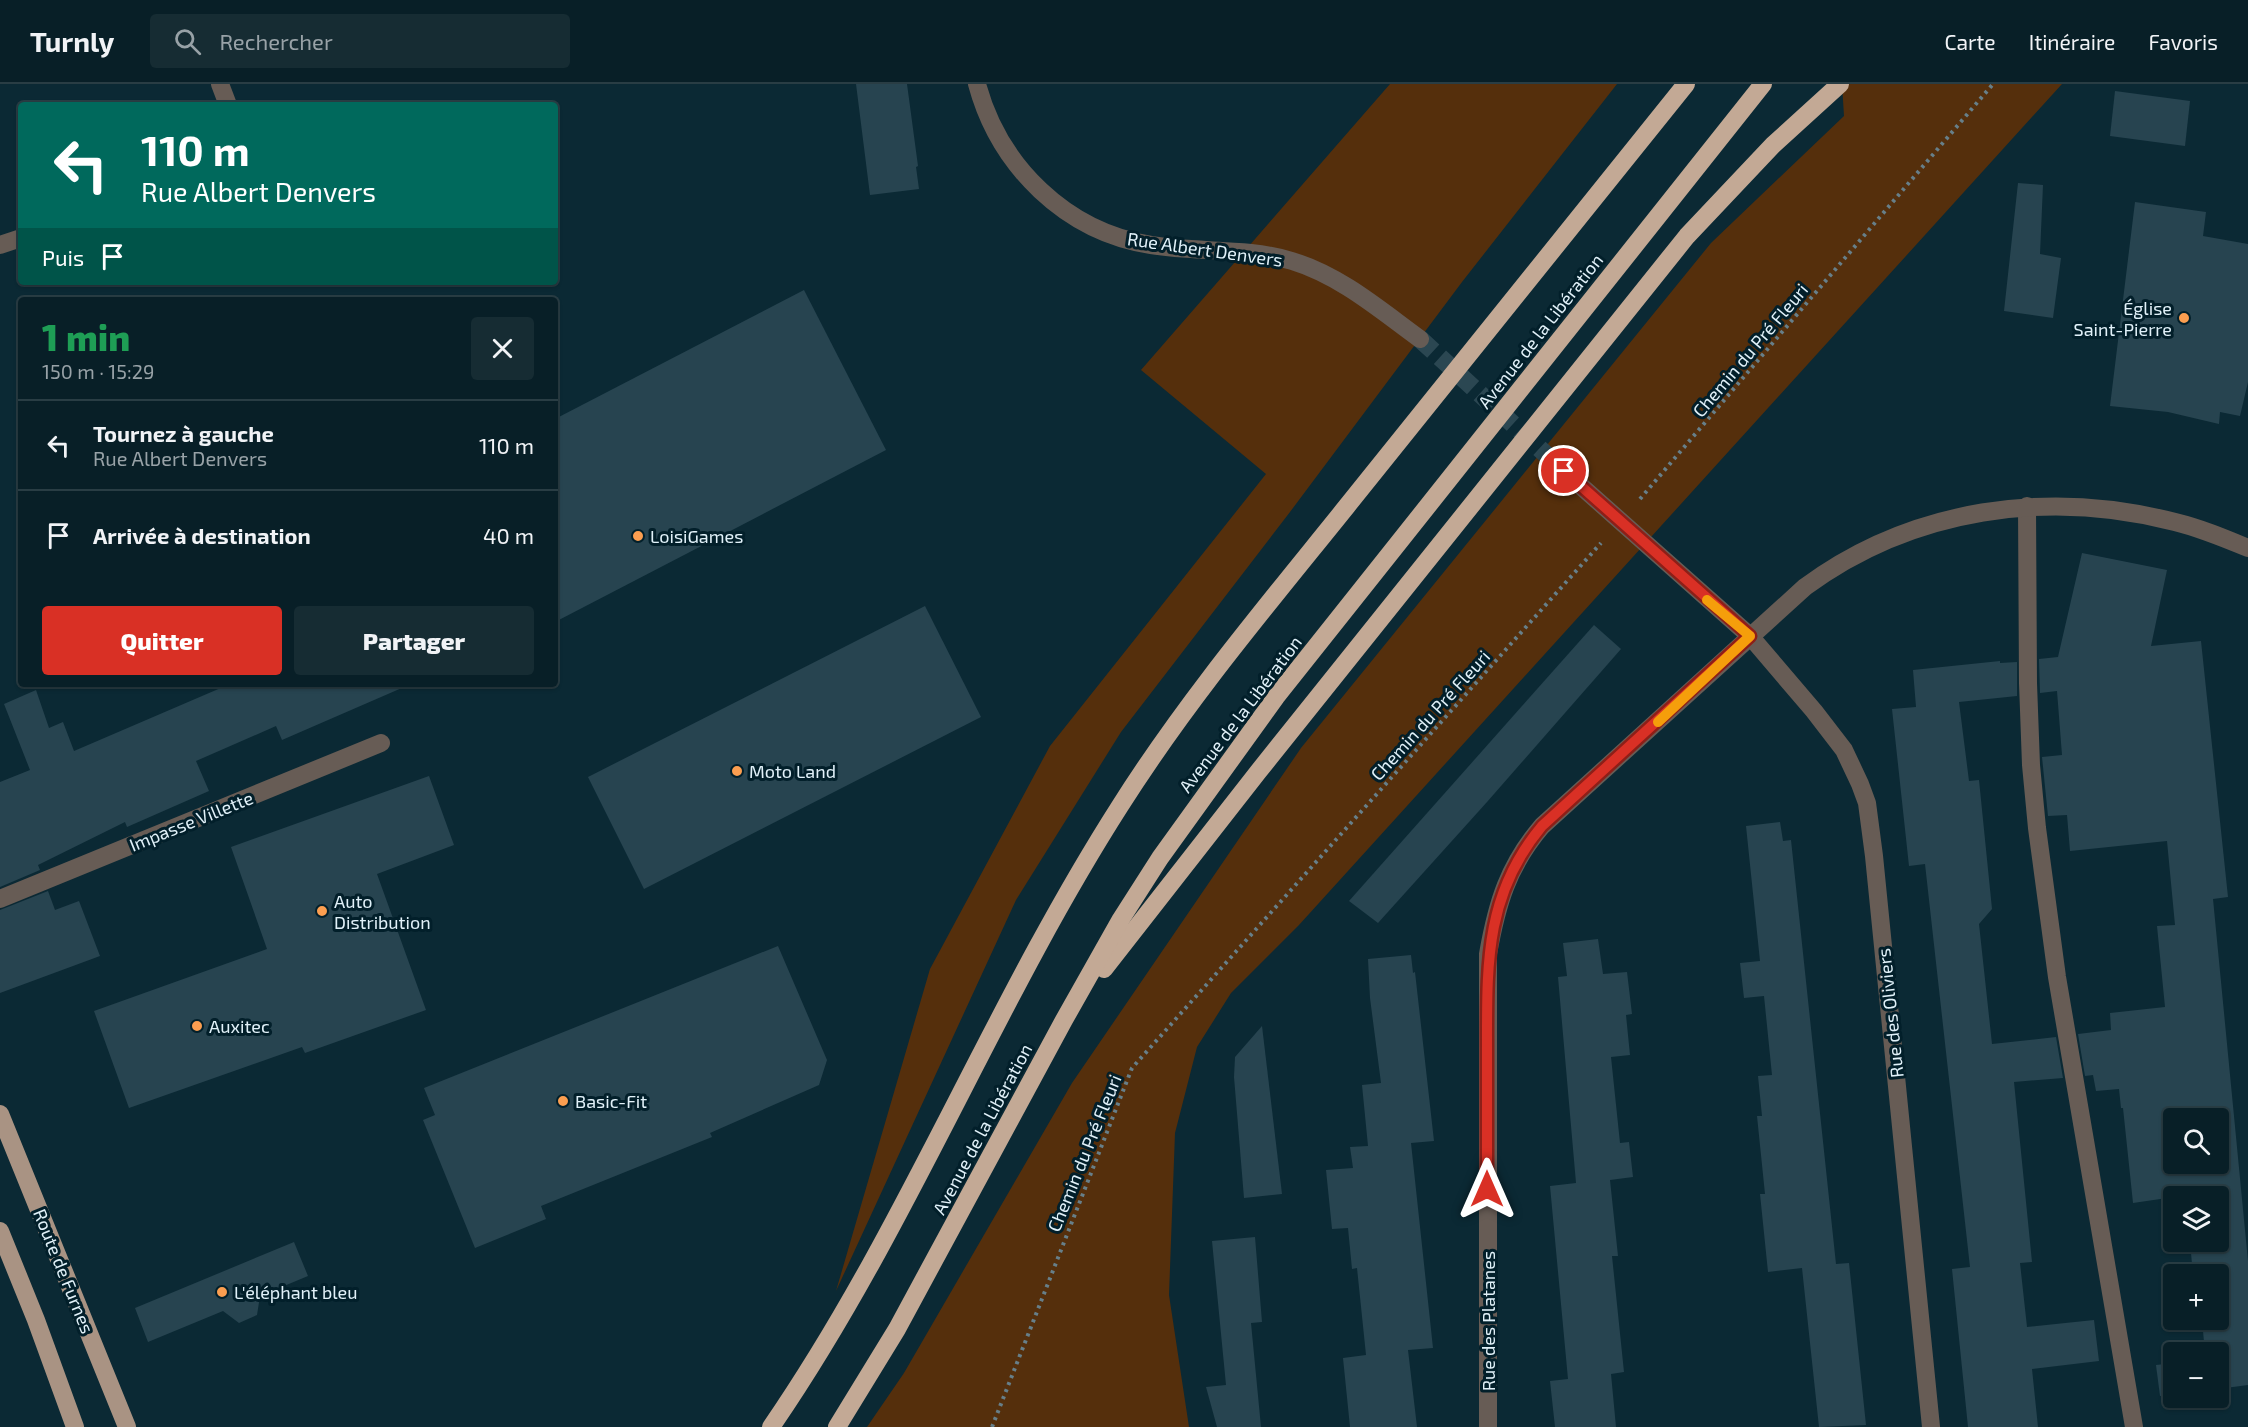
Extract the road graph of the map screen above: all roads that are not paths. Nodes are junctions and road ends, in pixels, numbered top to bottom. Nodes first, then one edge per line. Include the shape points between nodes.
1 (220, 84) edge
2 (977, 84) edge
3 (1686, 84) edge
4 (1763, 84) edge
5 (1840, 84) edge
6 (227, 102) edge
7 (18, 239) edge
8 (0, 245) edge
9 (1420, 339) tunnel mouth
10 (1564, 471) tunnel mouth
11 (2027, 506) junction
12 (2248, 548) edge
13 (1750, 636) junction
14 (381, 743) dead end
15 (0, 899) edge
16 (1064, 1020) junction
17 (0, 1114) edge
18 (0, 1231) edge
19 (75, 1427) edge
20 (127, 1427) edge
21 (771, 1427) edge
22 (837, 1427) edge
23 (1488, 1427) edge
24 (1931, 1427) edge
25 (2134, 1427) edge

1 - 6 street
2 - 9 street, Rue Albert Denvers via 999,141 1024,175 1080,220 1127,240 1151,245 1272,256 1312,268 1354,290
3 - 21 highway, Avenue de la Libération via 1279,590 1139,776 1045,932 839,1319
4 - 16 highway, Avenue de la Libération via 1241,744 1160,858
5 - 16 highway via 1773,145 1687,236
7 - 8 street
10 - 13 street
11 - 12 street, Rue des Platanes via 2081,506 2139,514 2175,522
11 - 13 street, Rue des Platanes via 1935,522 1880,544 1823,574
11 - 25 street via 2028,684 2037,828 2056,977
13 - 23 street, Rue des Platanes via 1542,826 1505,883 1487,975
13 - 24 street, Rue des Oliviers via 1844,750 1867,804
14 - 15 street, Impasse Villette
16 - 22 highway, Avenue de la Libération via 897,1329
17 - 20 main road, Route de Furnes
18 - 19 main road

